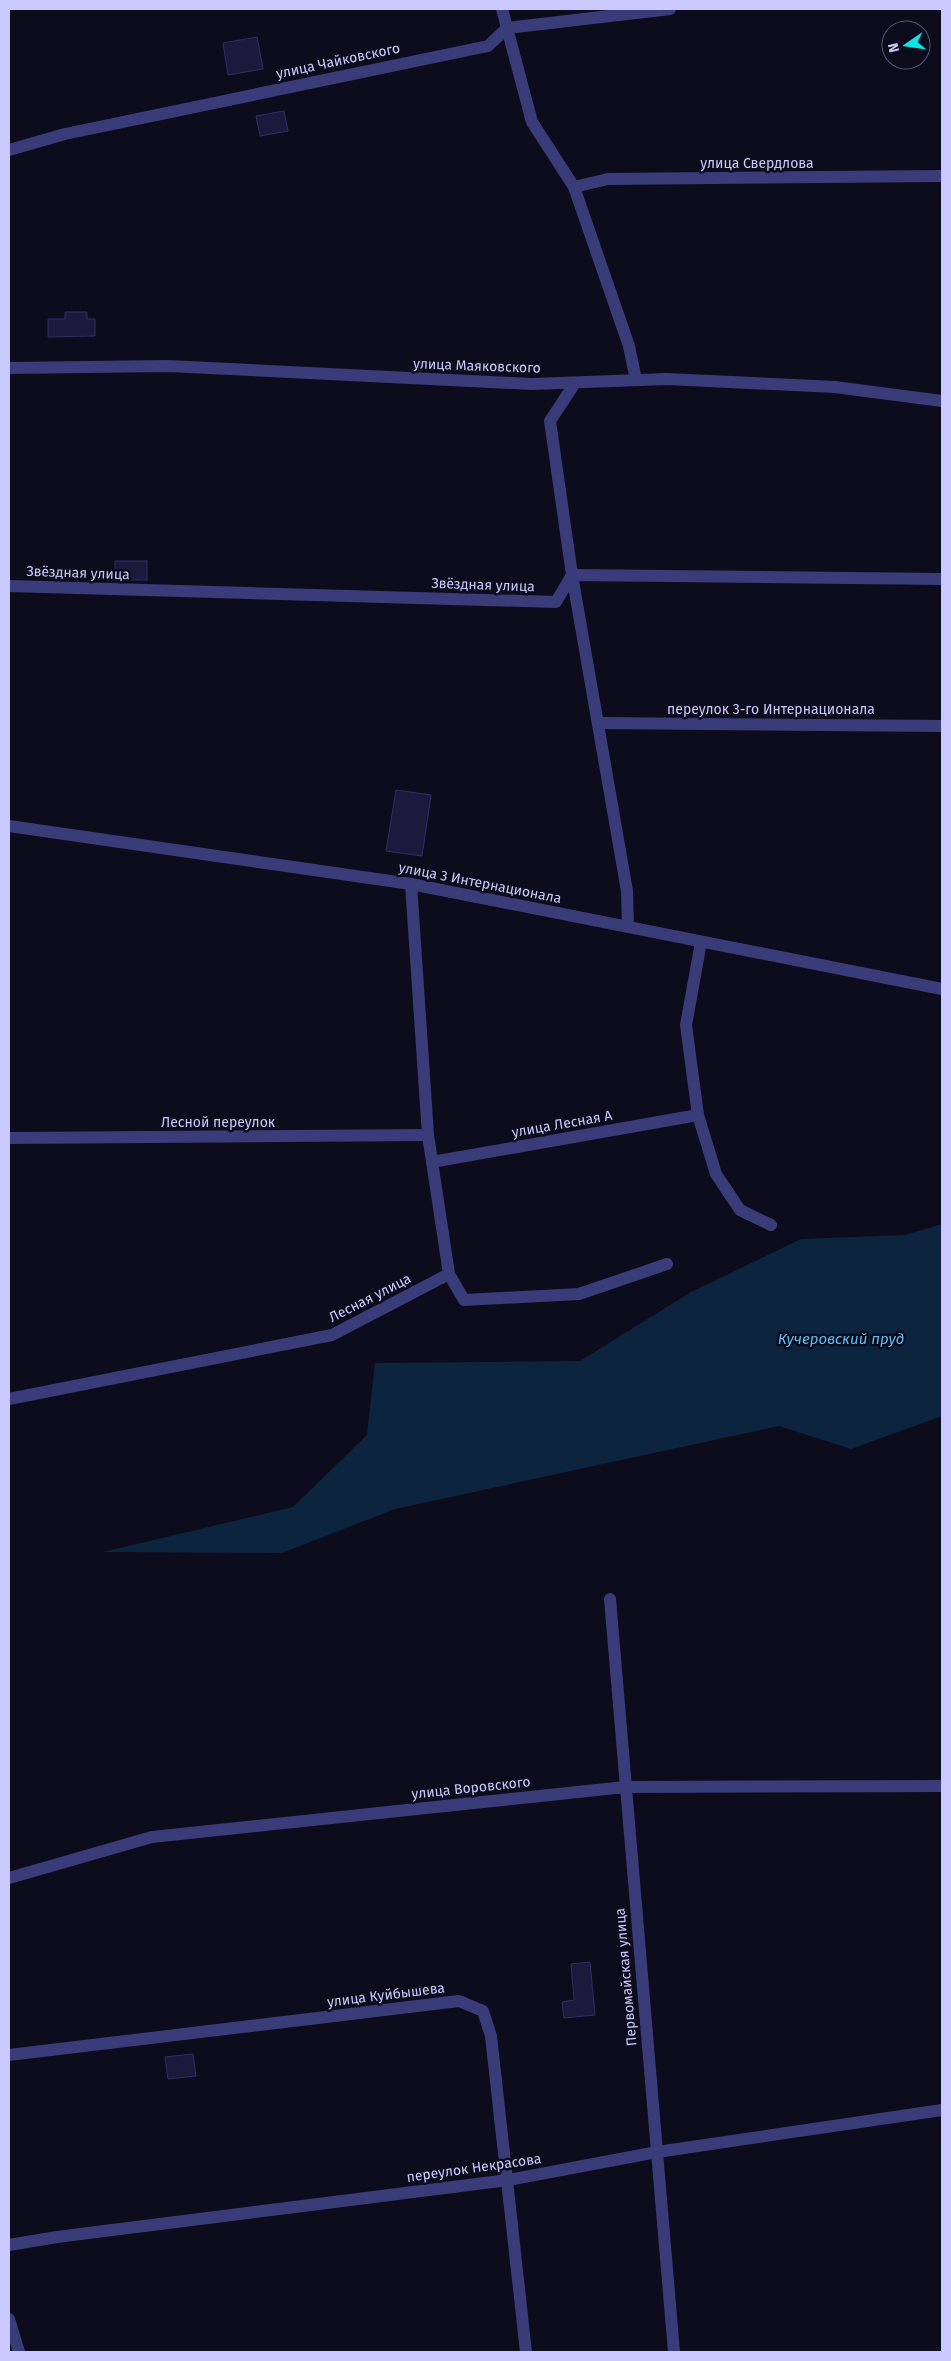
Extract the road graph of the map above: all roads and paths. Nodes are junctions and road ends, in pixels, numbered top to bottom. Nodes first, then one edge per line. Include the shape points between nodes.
1 (502, 9) edge
2 (670, 9) edge
3 (507, 28) junction
4 (9, 150) edge
5 (942, 176) edge
6 (574, 188) junction
7 (9, 368) edge
8 (636, 380) junction
9 (575, 383) junction
10 (942, 401) edge
11 (572, 575) junction
12 (942, 579) edge
13 (9, 586) edge
14 (599, 723) junction
15 (942, 726) edge
16 (9, 826) edge
17 (410, 884) junction
18 (628, 927) junction
19 (702, 942) junction
20 (942, 989) edge
21 (698, 1115) junction
22 (428, 1135) junction
23 (9, 1138) edge
24 (432, 1162) junction
25 (771, 1225) dead end
26 (667, 1264) dead end
27 (450, 1274) junction
28 (9, 1399) edge
29 (610, 1599) dead end
30 (942, 1786) edge
31 (625, 1787) junction
32 (9, 1878) edge
33 (9, 2055) edge
34 (942, 2110) edge
35 (657, 2152) junction
36 (508, 2180) junction
37 (9, 2245) edge
38 (9, 2319) edge
39 (19, 2352) edge
40 (526, 2352) edge
41 (674, 2352) edge

1 - 3 street
2 - 3 street
3 - 4 street, улица Чайковского via 488,46 65,134
3 - 6 street via 532,122
5 - 6 street, улица Свердлова via 608,179
6 - 8 street via 629,346
7 - 9 street, улица Маяковского via 168,366 532,384
8 - 9 street, улица Маяковского
8 - 10 street, улица Маяковского via 834,387
9 - 11 street via 550,421
11 - 12 street
11 - 13 street, Звёздная улица via 556,602
11 - 14 street
14 - 15 street, переулок 3-го Интернационала
14 - 18 street via 627,891
16 - 17 street, улица 3 Интернационала
17 - 18 street, улица 3 Интернационала
17 - 22 street
18 - 19 street, улица 3 Интернационала
19 - 20 street, улица 3 Интернационала
19 - 21 street via 686,1025
21 - 24 street, улица Лесная А
21 - 25 street via 716,1174 740,1210
22 - 23 street, Лесной переулок
22 - 24 street
24 - 27 street
26 - 27 street via 580,1294 464,1300
27 - 28 street, Лесная улица via 332,1335
29 - 31 street, Первомайская улица
30 - 31 street, улица Воровского
31 - 32 street, улица Воровского via 152,1838
31 - 35 street, Первомайская улица
33 - 36 street, улица Куйбышева via 459,2001 483,2011 491,2036
34 - 35 street, переулок Некрасова
35 - 36 street, переулок Некрасова
35 - 41 street, Первомайская улица
36 - 37 street, переулок Некрасова via 57,2236
36 - 40 street, улица Куйбышева
38 - 39 street

